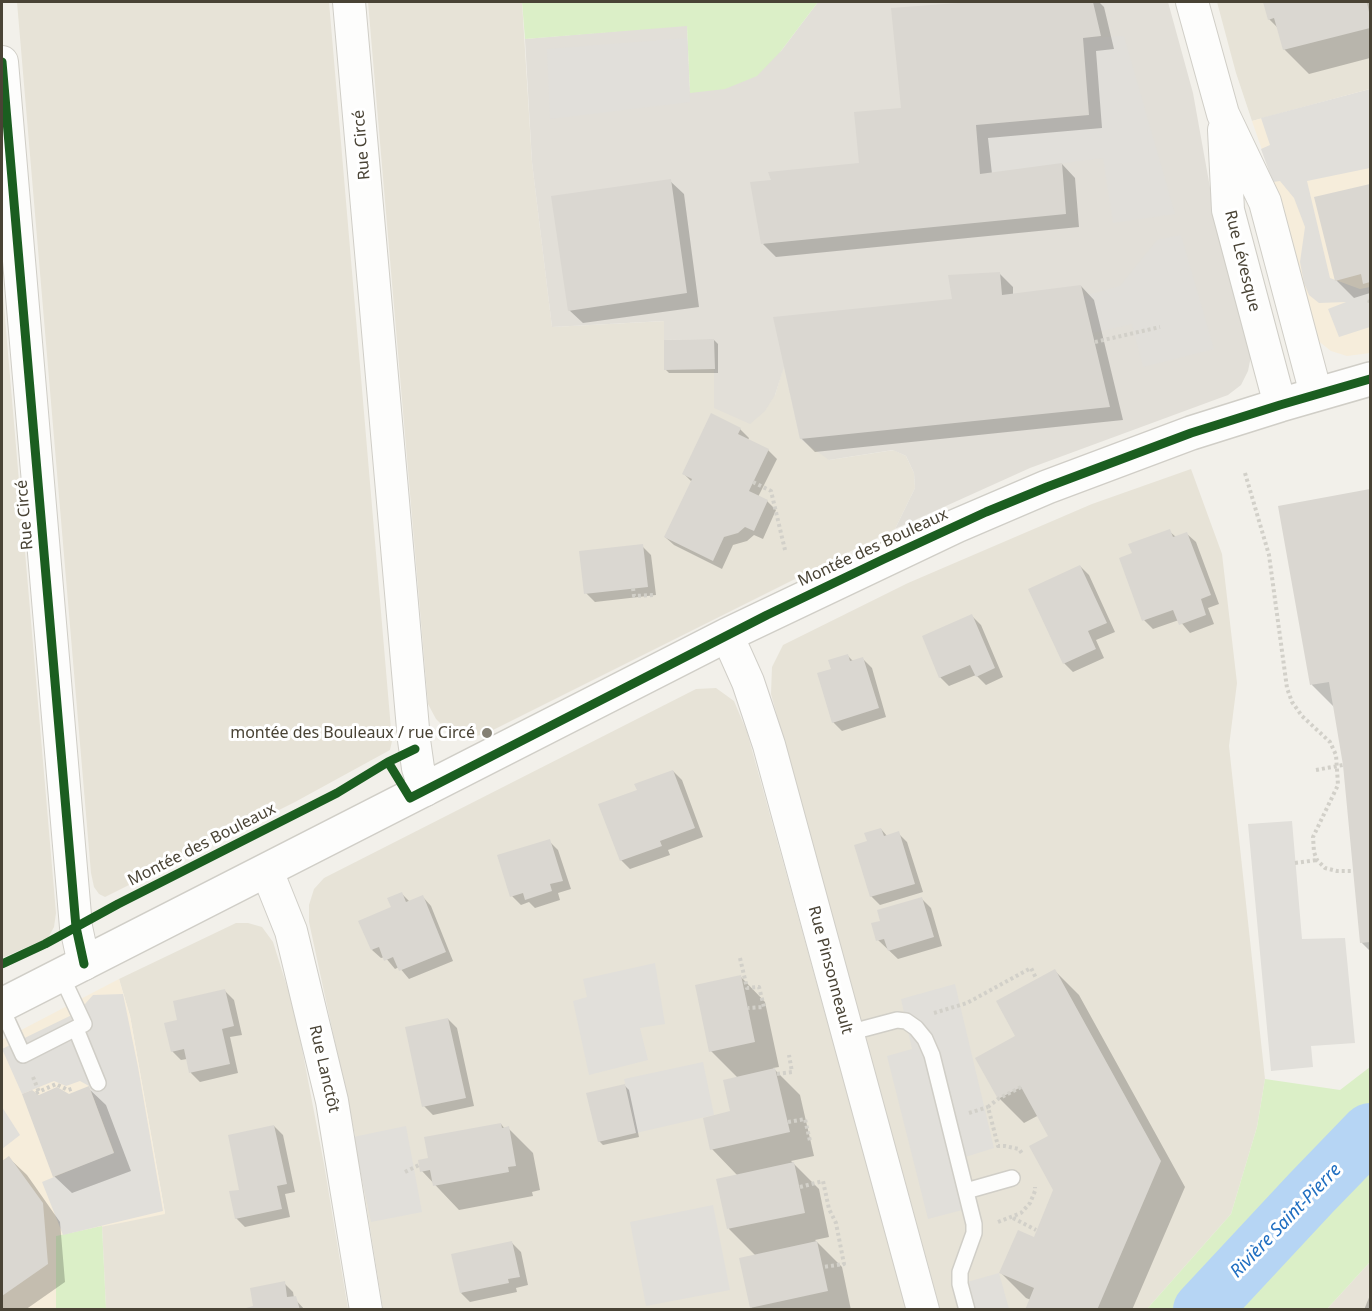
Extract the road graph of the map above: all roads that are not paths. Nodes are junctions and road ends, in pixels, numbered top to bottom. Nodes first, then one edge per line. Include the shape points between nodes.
1 (349, 2) edge
2 (1192, 2) edge
3 (2, 62) edge
4 (1223, 114) junction
5 (1371, 380) edge
6 (1316, 394) junction
7 (1280, 405) junction
8 (727, 635) junction
9 (425, 790) junction
10 (267, 871) junction
11 (72, 969) junction
12 (2, 1007) edge
13 (76, 1029) junction
14 (848, 1033) junction
15 (98, 1083) dead end
16 (1012, 1178) dead end
17 (966, 1191) junction
18 (366, 1310) edge
19 (922, 1310) edge
20 (967, 1310) edge

1 - 9 street, Rue Circé via 414,740
2 - 4 street, Rue Lévesque
3 - 11 street, Rue Circé via 76,927
4 - 6 street, Rue Lévesque via 1265,202
4 - 7 street, Rue Lévesque via 1228,210
5 - 6 street, Montée des Bouleaux
6 - 7 street, Montée des Bouleaux
7 - 8 street, Montée des Bouleaux via 1170,441 994,508
8 - 9 street, Montée des Bouleaux
8 - 14 street, Rue Pinsonneault via 769,745
9 - 10 street, Montée des Bouleaux
10 - 11 street, Montée des Bouleaux
10 - 18 street, Rue Lanctôt via 291,931 332,1101
11 - 12 street, Montée des Bouleaux
11 - 13 lane via 84,1024
12 - 13 lane via 23,1055
13 - 15 lane
14 - 17 lane via 897,1020 906,1021 925,1039
14 - 19 street, Rue Pinsonneault
16 - 17 lane
17 - 20 lane via 974,1233 960,1272

